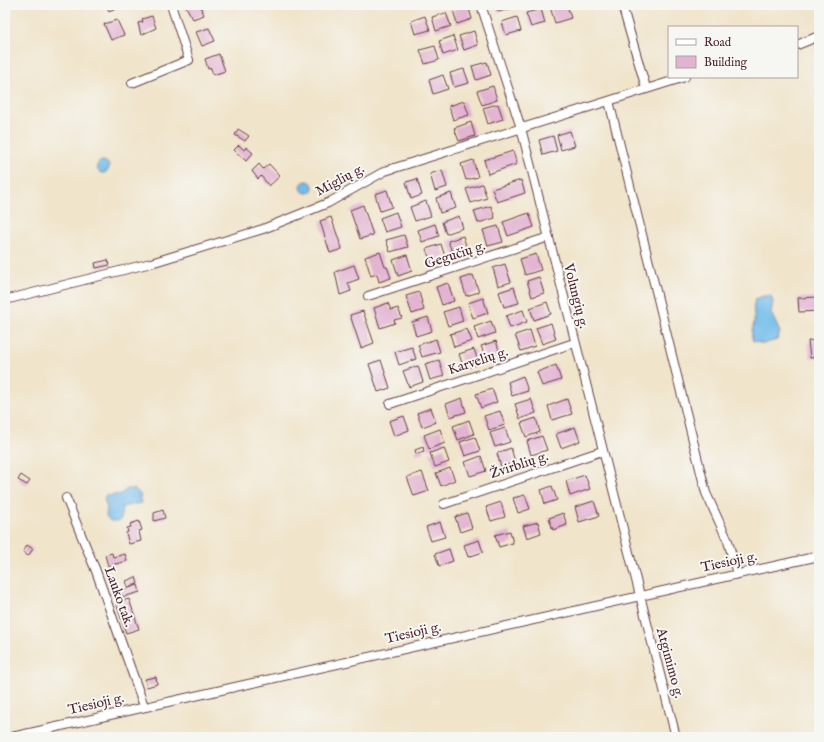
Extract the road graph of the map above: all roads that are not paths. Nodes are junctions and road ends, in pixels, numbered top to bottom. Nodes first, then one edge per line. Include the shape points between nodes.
1 (171, 5) edge
2 (481, 5) edge
3 (622, 5) edge
4 (819, 36) edge
5 (798, 45) edge
6 (681, 78) edge
7 (132, 83) dead end
8 (646, 88) junction
9 (609, 101) junction
10 (521, 128) junction
11 (549, 237) junction
12 (368, 296) dead end
13 (5, 300) edge
14 (574, 343) junction
15 (390, 404) dead end
16 (602, 451) junction
17 (66, 498) dead end
18 (444, 504) dead end
19 (819, 556) edge
20 (737, 574) junction
21 (639, 595) junction
22 (144, 706) junction
23 (12, 737) edge
24 (676, 737) edge

1 - 7 street via 189,60
2 - 10 street, Volungių g.
3 - 8 street
4 - 5 street
6 - 8 street, Miglių g.
8 - 9 street, Miglių g.
9 - 10 street, Miglių g.
9 - 20 street via 706,493 728,542
10 - 11 street, Volungių g.
10 - 13 street, Miglių g. via 385,171 328,203 263,229 151,263
11 - 12 street, Gegučių g.
11 - 14 street, Volungių g.
14 - 15 street, Karvelių g.
14 - 16 street, Volungių g.
16 - 18 street, Žvirblių g.
16 - 21 street, Volungių g.
17 - 22 street, Lauko tak. via 96,571
19 - 20 street, Tiesioji g.
20 - 21 street, Tiesioji g.
21 - 22 street, Tiesioji g.
21 - 24 street, Atgimimo g.
22 - 23 street, Tiesioji g.

